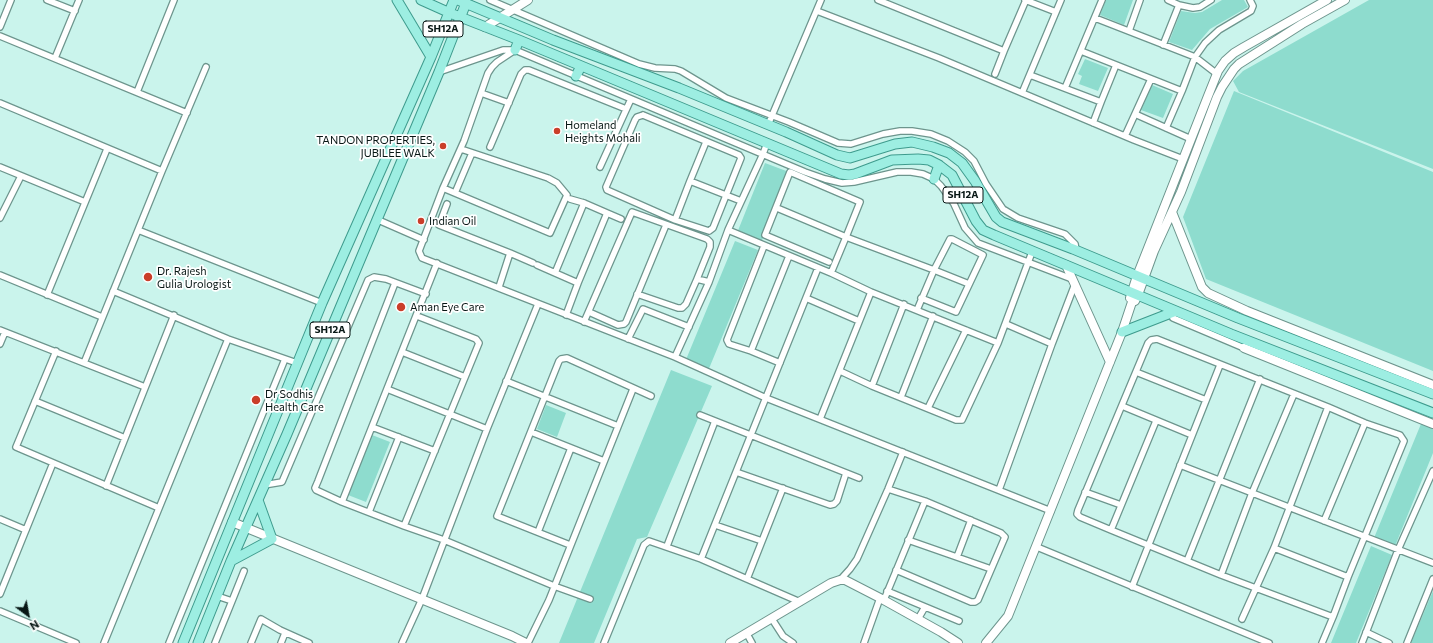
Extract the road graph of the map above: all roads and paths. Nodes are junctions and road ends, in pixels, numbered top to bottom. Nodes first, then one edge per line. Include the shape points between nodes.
1 (11, 0) edge
2 (47, 0) edge
3 (79, 0) edge
4 (174, 0) edge
5 (397, 0) edge
6 (421, 0) edge
7 (454, 0) edge
8 (490, 0) edge
9 (528, 0) edge
10 (821, 0) edge
11 (878, 0) edge
12 (1026, 0) edge
13 (1061, 0) edge
14 (1102, 0) edge
15 (1140, 0) edge
16 (1168, 0) edge
17 (1211, 0) edge
18 (1250, 0) edge
19 (1327, 0) edge
20 (1345, 0) edge
21 (462, 1) edge
22 (1179, 5) junction
23 (513, 9) junction
24 (817, 10) junction
25 (75, 11) junction
26 (1056, 12) junction
27 (450, 13) junction
28 (460, 17) junction
29 (500, 18) junction
30 (1095, 18) junction
31 (0, 27) edge
32 (485, 27) junction
33 (1129, 31) junction
34 (0, 36) edge
35 (519, 40) junction
36 (1163, 45) junction
37 (515, 50) junction
38 (1004, 51) junction
39 (1081, 51) junction
40 (431, 57) junction
41 (1195, 57) junction
42 (55, 58) junction
43 (1116, 65) junction
44 (581, 66) junction
45 (206, 67) dead end
46 (439, 72) junction
47 (995, 74) dead end
48 (1217, 74) junction
49 (1030, 75) junction
50 (576, 76) junction
51 (1150, 79) junction
52 (1065, 88) junction
53 (1182, 91) junction
54 (137, 92) junction
55 (481, 93) junction
56 (1022, 93) junction
57 (622, 96) junction
58 (631, 99) junction
59 (1101, 102) junction
60 (509, 103) junction
61 (0, 104) edge
62 (618, 106) junction
63 (626, 109) junction
64 (187, 113) junction
65 (1135, 114) junction
66 (772, 116) junction
67 (1093, 123) junction
68 (768, 125) junction
69 (1166, 128) junction
70 (1125, 136) junction
71 (1191, 139) junction
72 (706, 142) junction
73 (767, 143) junction
74 (490, 146) dead end
75 (107, 149) junction
76 (461, 149) junction
77 (471, 152) junction
78 (763, 154) junction
79 (850, 158) junction
80 (1183, 159) junction
81 (939, 165) junction
82 (0, 167) edge
83 (600, 167) dead end
84 (162, 171) junction
85 (855, 174) junction
86 (21, 176) junction
87 (934, 179) junction
88 (690, 181) junction
89 (443, 188) junction
90 (453, 192) junction
91 (726, 195) junction
92 (570, 199) dead end
93 (742, 201) junction
94 (85, 202) junction
95 (584, 203) junction
96 (447, 204) dead end
97 (777, 208) junction
98 (1172, 212) junction
99 (607, 213) junction
100 (0, 218) edge
101 (376, 219) junction
102 (622, 219) dead end
103 (675, 220) junction
104 (1037, 224) junction
105 (666, 225) junction
106 (138, 230) junction
107 (728, 230) junction
108 (1034, 234) junction
109 (846, 237) junction
110 (424, 240) junction
111 (764, 246) junction
112 (1076, 250) junction
113 (1032, 252) junction
114 (510, 254) junction
115 (789, 256) junction
116 (829, 262) dead end
117 (437, 263) junction
118 (1028, 263) junction
119 (1066, 265) junction
120 (818, 268) junction
121 (934, 270) junction
122 (555, 273) junction
123 (831, 273) junction
124 (0, 275) edge
125 (1140, 278) junction
126 (697, 279) junction
127 (709, 282) junction
128 (1074, 282) junction
129 (395, 283) junction
130 (578, 283) junction
131 (969, 284) junction
132 (498, 287) junction
133 (113, 291) junction
134 (871, 292) junction
135 (426, 294) junction
136 (637, 294) junction
137 (47, 295) junction
138 (1134, 296) junction
139 (806, 298) junction
140 (921, 298) junction
141 (322, 303) junction
142 (538, 304) junction
143 (904, 304) junction
144 (916, 310) junction
145 (588, 312) junction
146 (1257, 314) junction
147 (566, 315) junction
148 (1174, 315) junction
149 (174, 316) junction
150 (417, 316) junction
151 (933, 316) junction
152 (102, 317) junction
153 (859, 321) junction
154 (584, 322) junction
155 (1006, 324) junction
156 (1253, 324) junction
157 (689, 327) junction
158 (966, 330) junction
159 (2, 331) edge
160 (1122, 332) junction
161 (228, 339) junction
162 (628, 339) junction
163 (998, 343) junction
164 (0, 344) edge
165 (1052, 344) junction
166 (1245, 344) junction
167 (56, 351) junction
168 (751, 351) junction
169 (402, 352) junction
170 (675, 357) junction
171 (286, 359) junction
172 (1110, 362) junction
173 (84, 363) junction
174 (297, 363) junction
175 (780, 363) junction
176 (1220, 365) junction
177 (840, 371) junction
178 (1136, 372) junction
179 (465, 377) junction
180 (1260, 379) junction
181 (506, 382) junction
182 (1433, 385) edge
183 (872, 386) junction
184 (145, 387) junction
185 (387, 389) junction
186 (633, 389) junction
187 (1294, 394) junction
188 (1433, 394) edge
189 (651, 396) dead end
190 (545, 397) junction
191 (901, 397) junction
192 (766, 398) junction
193 (1206, 400) junction
194 (35, 401) junction
195 (1122, 406) junction
196 (1328, 406) junction
197 (928, 408) junction
198 (1433, 413) edge
199 (450, 414) junction
200 (700, 415) dead end
201 (820, 419) junction
202 (715, 421) junction
203 (1156, 421) junction
204 (1365, 423) junction
205 (1433, 424) edge
206 (618, 426) junction
207 (372, 427) junction
208 (487, 429) junction
209 (531, 432) junction
210 (1192, 435) junction
211 (751, 436) junction
212 (399, 437) junction
213 (125, 438) junction
214 (572, 448) junction
215 (435, 451) junction
216 (902, 452) junction
217 (604, 461) junction
218 (53, 463) junction
219 (1180, 465) junction
220 (1433, 471) edge
221 (736, 472) junction
222 (846, 473) junction
223 (859, 478) dead end
224 (1220, 480) junction
225 (264, 485) junction
226 (106, 486) junction
227 (783, 488) junction
228 (888, 490) junction
229 (999, 490) junction
230 (1085, 492) junction
231 (1252, 493) junction
232 (258, 500) junction
233 (925, 501) junction
234 (342, 502) junction
235 (1121, 505) junction
236 (159, 508) junction
237 (1290, 508) junction
238 (1051, 511) junction
239 (369, 512) junction
240 (0, 519) edge
241 (971, 520) junction
242 (1324, 521) junction
243 (232, 522) junction
244 (715, 525) junction
245 (404, 526) junction
246 (245, 528) junction
247 (26, 530) junction
248 (1111, 530) junction
249 (538, 532) junction
250 (1365, 537) junction
251 (272, 539) junction
252 (444, 540) junction
253 (908, 540) junction
254 (762, 541) junction
255 (570, 545) junction
256 (1148, 545) junction
257 (667, 546) junction
258 (1037, 547) junction
259 (1274, 548) junction
260 (1398, 550) junction
261 (957, 557) junction
262 (701, 559) junction
263 (231, 561) junction
264 (1188, 561) junction
265 (1433, 563) edge
266 (991, 569) junction
267 (896, 570) junction
268 (244, 571) dead end
269 (1221, 574) junction
270 (1348, 577) junction
271 (747, 579) junction
272 (1433, 579) edge
273 (840, 580) junction
274 (554, 586) junction
275 (1, 587) edge
276 (1132, 587) junction
277 (1257, 587) junction
278 (887, 591) junction
279 (0, 594) edge
280 (217, 596) junction
281 (590, 599) dead end
282 (882, 599) junction
283 (422, 600) junction
284 (232, 601) junction
285 (800, 602) junction
286 (925, 607) junction
287 (0, 611) edge
288 (1333, 617) junction
289 (772, 619) junction
290 (918, 619) junction
291 (1242, 619) dead end
292 (959, 621) dead end
293 (1366, 632) junction
294 (286, 633) junction
295 (747, 634) junction
296 (1266, 642) edge
297 (76, 643) edge
298 (104, 643) edge
299 (169, 643) edge
300 (183, 643) edge
301 (198, 643) edge
302 (216, 643) edge
303 (251, 643) edge
304 (281, 643) edge
305 (309, 643) edge
306 (402, 643) edge
307 (527, 643) edge
308 (604, 643) edge
309 (730, 643) edge
310 (752, 643) edge
311 (793, 643) edge
312 (864, 643) edge
313 (958, 643) edge
314 (986, 643) edge
315 (1322, 643) edge
316 (1362, 643) edge
317 (1389, 643) edge
318 (1407, 643) edge

1 - 31 street
2 - 25 street
3 - 25 street
4 - 54 street
5 - 40 main road
6 - 27 main road
7 - 27 main road, SH12A
8 - 23 street
9 - 23 street
10 - 24 street
11 - 38 street
12 - 26 street
12 - 38 street
13 - 26 street
14 - 30 street
15 - 33 street
16 - 22 street
17 - 22 street via 1200,7
18 - 41 street via 1253,6 1251,11 1212,35
19 - 48 street via 1234,53
20 - 98 street via 1302,24 1234,69 1217,97
21 - 28 main road, SH12A
21 - 29 main road, SH12A
22 - 36 street
23 - 29 street
23 - 66 street via 639,64 681,71 720,95
24 - 56 street
24 - 66 street
25 - 42 street
26 - 49 street
27 - 28 main road, SH12A
27 - 40 main road, SH12A
28 - 32 main road, SH12A
28 - 46 main road, SH12A
29 - 32 street
29 - 68 main road, SH12A
30 - 33 street
30 - 39 street
32 - 35 main road, SH12A
33 - 36 street
34 - 42 street
35 - 37 main road
35 - 44 main road, SH12A
36 - 41 street
37 - 46 street via 503,50
37 - 50 street
37 - 55 street via 492,67
38 - 47 street
39 - 43 street
39 - 52 street
40 - 141 main road, SH12A
41 - 48 street
41 - 53 street
42 - 54 street
43 - 51 street
43 - 59 street
44 - 50 main road
44 - 73 main road, SH12A
45 - 64 street
46 - 101 main road, SH12A
48 - 71 street
49 - 52 street
49 - 56 street
50 - 57 street
51 - 53 street
51 - 65 street
52 - 59 street
53 - 69 street
54 - 64 street
55 - 60 street
55 - 76 street
56 - 67 street
57 - 58 street
57 - 62 street
58 - 63 street
58 - 78 street
59 - 67 street
60 - 62 street via 521,74 529,70
60 - 74 street
61 - 75 street
62 - 63 street
63 - 83 street
64 - 84 street
65 - 69 street
65 - 70 street
66 - 68 street
66 - 104 street via 838,144 851,144 900,131 931,134 948,141 974,161 1003,209 1018,218
67 - 70 street
68 - 79 main road, SH12A via 837,155
69 - 71 street
70 - 80 street
71 - 80 street
72 - 88 street
72 - 91 street via 741,158
72 - 103 street via 643,115 640,116 635,120 606,187 609,192
73 - 78 street
73 - 85 main road, SH12A via 841,174
75 - 84 street
75 - 94 street
76 - 77 street
76 - 89 street
77 - 90 street
77 - 90 street via 557,183 567,195 556,220 550,233
78 - 87 street via 805,172 842,183 897,172 923,174
78 - 93 street
79 - 85 main road
79 - 108 main road, SH12A via 894,144 912,142 949,153 962,163 996,217 1002,222
80 - 125 street
81 - 85 main road, SH12A via 929,160 892,160
81 - 87 main road
81 - 113 main road, SH12A via 952,176 983,230
82 - 86 street
84 - 106 street
86 - 94 street
86 - 100 street
87 - 118 street via 954,204 965,228 978,243
88 - 91 street
88 - 103 street
89 - 90 street
89 - 110 street
91 - 93 street
91 - 103 street via 713,228 709,231
92 - 95 street
93 - 107 street
94 - 137 street
95 - 99 street
95 - 122 street
96 - 114 street via 439,225
97 - 109 street
97 - 109 street via 790,172 860,202
97 - 116 street via 765,235
98 - 125 street
98 - 146 street via 1205,291
99 - 102 street
99 - 130 street
101 - 110 street
101 - 225 main road, SH12A
104 - 108 main road
104 - 112 street via 1065,234 1075,244
105 - 126 street via 710,242
105 - 136 street
105 - 145 street via 632,212
106 - 133 street
106 - 141 street
107 - 111 street
107 - 127 street
108 - 112 main road, SH12A
109 - 121 street
109 - 123 street
110 - 117 street via 420,255
111 - 115 street
111 - 168 street via 727,340 729,344
112 - 125 main road, SH12A
113 - 118 street
113 - 119 main road, SH12A
114 - 122 street
114 - 132 street
115 - 120 street
115 - 168 street
117 - 132 street
117 - 135 street
118 - 128 street
118 - 155 street
119 - 128 street
119 - 138 main road, SH12A
120 - 123 street
120 - 139 street
121 - 131 street
121 - 131 street via 948,241 952,239 983,255
121 - 140 street
122 - 130 street
123 - 134 street
124 - 137 street
125 - 138 street
125 - 156 main road, SH12A
126 - 127 street
126 - 136 street via 682,308
127 - 157 street
128 - 165 street
128 - 172 street
129 - 135 street
129 - 225 street via 374,277 368,280 282,482
129 - 234 street via 315,488 318,492
130 - 147 street
131 - 140 street via 956,312
132 - 142 street
133 - 149 street
133 - 152 street
134 - 143 street
134 - 153 street
135 - 150 street
136 - 145 street via 624,324 618,325
137 - 152 street
138 - 148 main road, SH12A
138 - 160 street
139 - 153 street
139 - 175 street
140 - 144 street
141 - 174 main road, SH12A
142 - 147 street
142 - 181 street
143 - 144 street
143 - 183 street
144 - 151 street
145 - 154 street
146 - 156 street
146 - 182 street
147 - 154 street
148 - 160 main road
148 - 166 main road, SH12A
149 - 161 street
149 - 184 street
150 - 169 street
150 - 179 street via 480,342
151 - 158 street
151 - 191 street
152 - 173 street
153 - 177 street
154 - 162 street
155 - 163 street
155 - 165 street
156 - 188 main road, SH12A
157 - 162 street via 643,309
157 - 170 street
158 - 163 street
158 - 197 street
159 - 164 street
159 - 167 street
160 - 172 street
161 - 171 street
161 - 236 street
162 - 170 street
163 - 197 street via 962,420
165 - 229 street
166 - 198 main road, SH12A
166 - 205 street
167 - 173 street
167 - 194 street
168 - 175 street
169 - 179 street
169 - 185 street
170 - 192 street
171 - 174 street
171 - 299 street
172 - 238 street
173 - 184 street
174 - 243 main road, SH12A
175 - 192 street
176 - 178 street via 1157,339 1148,343
176 - 180 street
176 - 193 street
177 - 183 street
177 - 201 street
178 - 193 street
178 - 195 street
179 - 199 street
180 - 187 street
180 - 224 street
181 - 190 street
181 - 208 street
183 - 191 street
184 - 213 street
185 - 199 street
185 - 207 street
186 - 189 street
186 - 190 street via 564,358 559,361
186 - 206 street
187 - 196 street
187 - 231 street
190 - 206 street
190 - 209 street
191 - 197 street
192 - 201 street
192 - 211 street
193 - 210 street
194 - 213 street
194 - 218 street via 16,446
195 - 203 street
195 - 230 street
196 - 204 street
196 - 237 street
199 - 208 street
199 - 215 street
200 - 202 street
201 - 216 street
202 - 211 street
202 - 257 street
203 - 210 street
203 - 235 street
204 - 242 street
204 - 250 street via 1400,435 1404,441
206 - 217 street
207 - 212 street
207 - 234 street
208 - 252 street
209 - 214 street
209 - 249 street via 498,516
210 - 219 street
211 - 221 street
211 - 222 street
212 - 215 street
212 - 239 street
213 - 226 street
214 - 217 street
214 - 249 street
215 - 245 street
216 - 228 street
216 - 229 street
217 - 255 street
218 - 226 street
218 - 247 street
219 - 224 street
219 - 256 street
220 - 260 street
221 - 227 street
221 - 244 street
222 - 223 street
222 - 227 street via 837,501 830,505
224 - 231 street
224 - 264 street
225 - 232 main road, SH12A
226 - 236 street
227 - 254 street
228 - 233 street
228 - 273 street via 857,559
229 - 238 street
230 - 235 street
230 - 248 street via 1077,514
231 - 237 street
231 - 269 street
232 - 246 main road, SH12A
232 - 251 main road
233 - 241 street
233 - 253 street
234 - 239 street
235 - 248 street
236 - 298 street
237 - 242 street
237 - 259 street
238 - 258 street
239 - 245 street
240 - 247 street
241 - 261 street
241 - 266 street via 1001,532 1005,537
242 - 250 street
243 - 246 street
243 - 300 main road, SH12A
244 - 254 street
244 - 262 street
245 - 252 street
246 - 251 street
246 - 263 main road, SH12A
247 - 275 street
248 - 256 street
249 - 255 street
250 - 260 street
250 - 270 street
251 - 263 main road
251 - 283 street
252 - 274 street
252 - 283 street
253 - 261 street
253 - 267 street
254 - 271 street
255 - 274 street
256 - 264 street
256 - 276 street
257 - 262 street
257 - 308 street via 648,541 644,545
258 - 276 street
258 - 314 street via 1008,616
259 - 270 street
259 - 277 street
260 - 265 street
260 - 293 street
261 - 266 street
262 - 271 street
263 - 280 main road, SH12A
264 - 269 street
266 - 267 street via 978,600 971,602
267 - 278 street
268 - 284 street
269 - 277 street
270 - 288 street
271 - 285 street
272 - 318 street
273 - 282 street via 845,580
273 - 285 street
274 - 281 street
274 - 307 street
275 - 279 street
276 - 296 street
277 - 288 street
277 - 291 street
278 - 282 street
278 - 286 street
280 - 284 street
280 - 301 main road, SH12A
282 - 290 street
282 - 312 street
283 - 306 street
283 - 307 street
284 - 302 street
285 - 289 street
286 - 290 street
286 - 292 street
287 - 297 street
288 - 315 street
289 - 295 street
289 - 311 street via 783,636
290 - 313 street
293 - 316 street
293 - 317 street
294 - 303 street via 261,619
294 - 304 street
294 - 305 street
295 - 309 street
295 - 310 street

